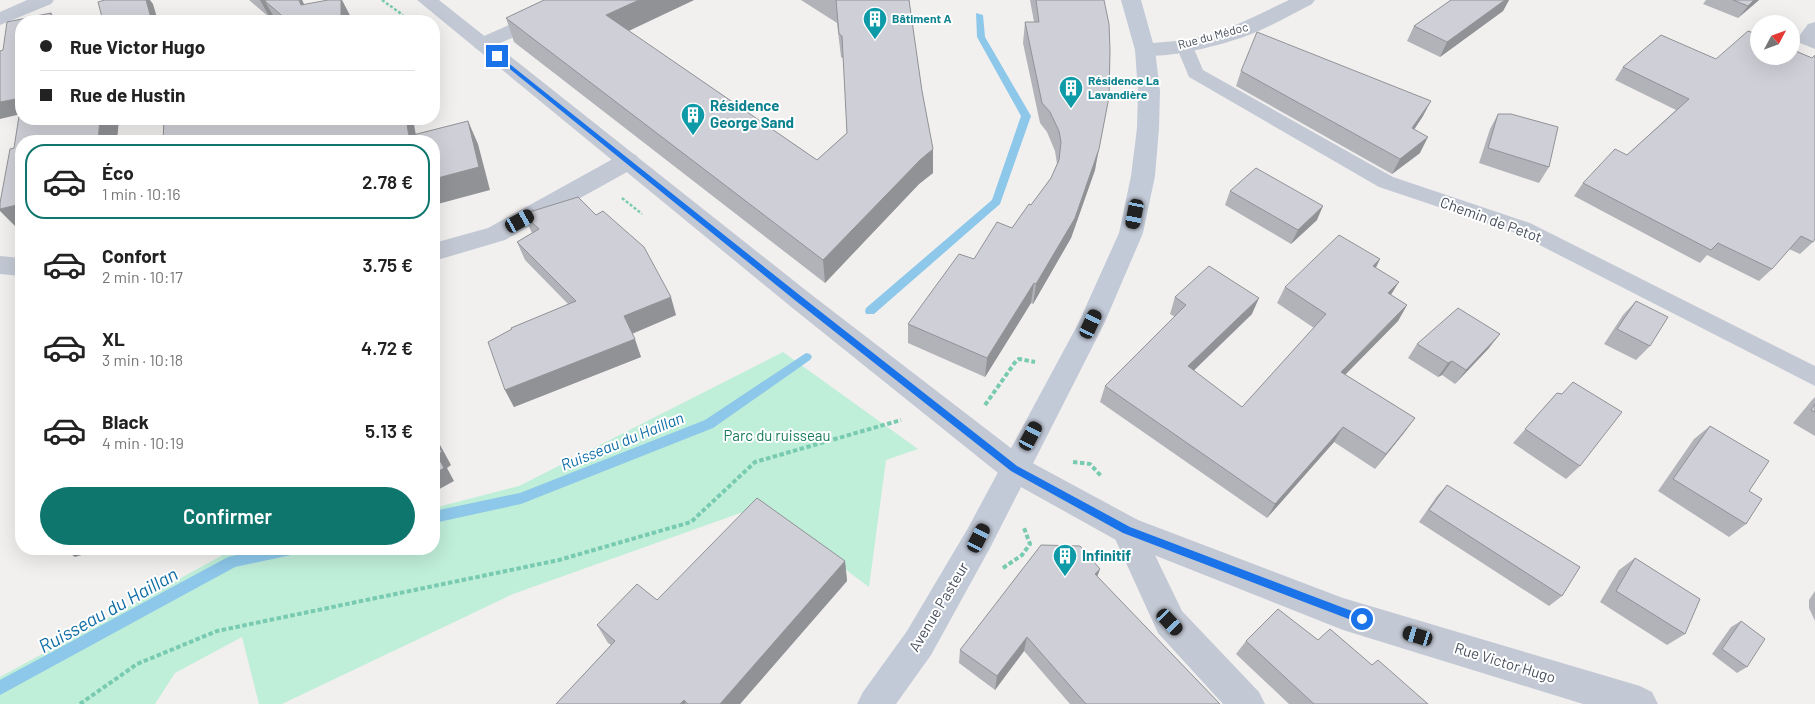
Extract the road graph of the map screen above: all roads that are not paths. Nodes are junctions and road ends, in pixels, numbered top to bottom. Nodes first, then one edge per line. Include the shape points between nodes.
1 (44, 0) edge
2 (427, 0) edge
3 (582, 0) edge
4 (1131, 0) edge
5 (1304, 0) edge
6 (0, 19) edge
7 (1815, 28) edge
8 (1815, 43) edge
9 (482, 44) junction
10 (1185, 46) junction
11 (1145, 50) junction
12 (628, 161) junction
13 (440, 250) edge
14 (0, 265) edge
15 (15, 266) edge
16 (1815, 377) edge
17 (1014, 468) junction
18 (1126, 530) junction
19 (875, 704) edge
20 (1247, 704) edge
21 (1640, 704) edge

1 - 6 street
2 - 9 street, Rue Victor Hugo
3 - 9 street
4 - 11 main road, Avenue Pasteur
5 - 10 street, Rue du Médoc via 1238,32
7 - 8 street via 1807,39
9 - 12 street, Rue Victor Hugo
10 - 11 street, Rue du Médoc
10 - 16 lane, Chemin de Petot via 1195,73 1386,182 1523,228
11 - 17 main road, Avenue Pasteur via 1148,128 1143,176 1131,234 1091,324
12 - 13 street via 496,234
12 - 17 street, Rue Victor Hugo
14 - 15 street
17 - 18 street, Rue Victor Hugo
17 - 19 main road, Avenue Pasteur via 979,538 919,643
18 - 20 street via 1170,622
18 - 21 street, Rue Victor Hugo via 1343,614

